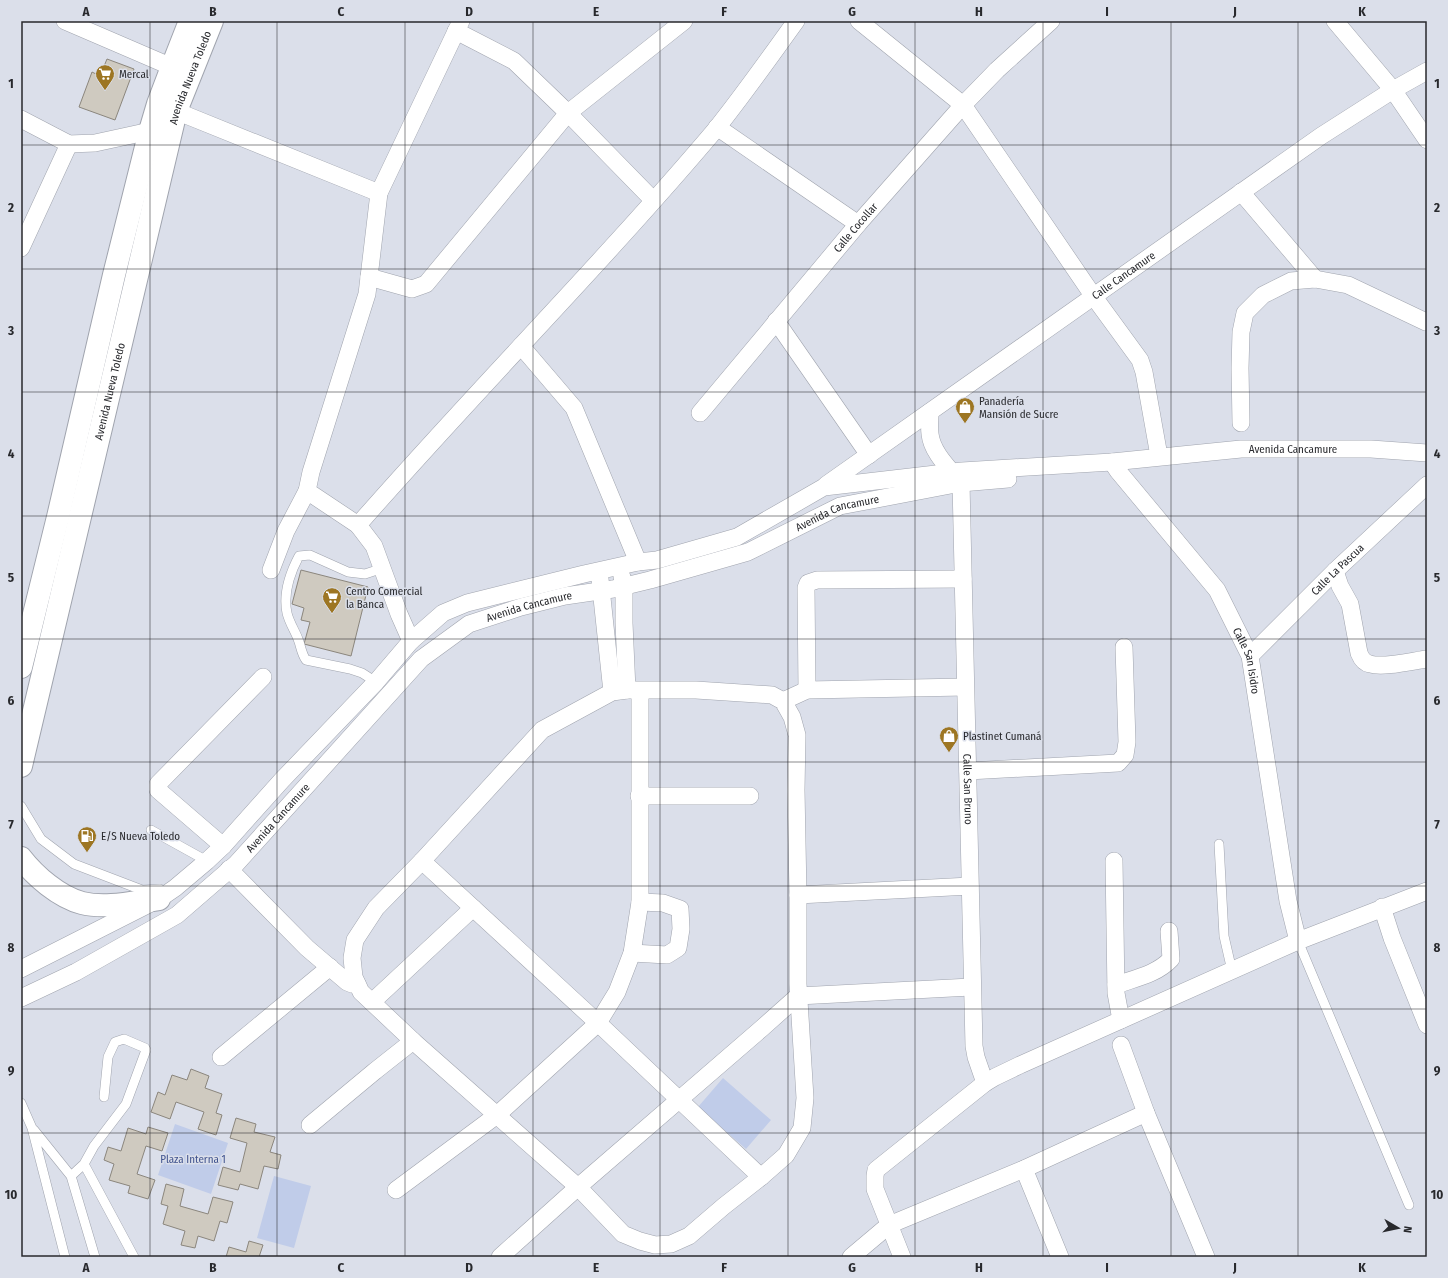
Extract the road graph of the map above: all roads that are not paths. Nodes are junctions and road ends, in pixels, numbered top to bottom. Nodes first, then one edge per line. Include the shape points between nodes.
1 (65, 21) edge
2 (190, 21) edge
3 (212, 21) edge
4 (684, 21) edge
5 (796, 21) edge
6 (859, 21) edge
7 (1051, 21) edge
8 (1335, 21) edge
9 (458, 26) edge
10 (172, 67) junction
11 (1427, 71) edge
12 (1393, 90) junction
13 (963, 105) junction
14 (167, 108) junction
15 (568, 113) junction
16 (21, 119) edge
17 (717, 127) junction
18 (150, 131) junction
19 (1427, 140) edge
20 (69, 144) junction
21 (1241, 192) junction
22 (379, 193) junction
23 (653, 200) junction
24 (858, 224) junction
25 (21, 248) edge
26 (369, 277) junction
27 (1315, 279) junction
28 (1094, 297) junction
29 (776, 321) junction
30 (1426, 322) dead end
31 (521, 346) junction
32 (930, 412) junction
33 (700, 413) dead end
34 (1241, 423) dead end
35 (1427, 453) edge
36 (869, 455) junction
37 (1159, 456) junction
38 (1115, 466) junction
39 (957, 478) junction
40 (1427, 485) edge
41 (824, 486) junction
42 (307, 491) junction
43 (358, 525) junction
44 (638, 562) junction
45 (620, 567) junction
46 (383, 568) junction
47 (271, 570) dead end
48 (599, 571) junction
49 (1335, 571) junction
50 (963, 579) junction
51 (624, 586) junction
52 (602, 590) junction
53 (624, 623) junction
54 (604, 625) junction
55 (411, 641) junction
56 (1124, 647) dead end
57 (1250, 656) junction
58 (1427, 659) edge
59 (21, 668) edge
60 (263, 677) dead end
61 (376, 682) junction
62 (965, 687) junction
63 (807, 690) junction
64 (626, 691) junction
65 (783, 702) junction
66 (21, 766) edge
67 (968, 771) junction
68 (639, 796) junction
69 (750, 796) dead end
70 (21, 806) edge
71 (151, 830) dead end
72 (1219, 844) dead end
73 (223, 846) junction
74 (21, 858) edge
75 (207, 861) junction
76 (422, 861) junction
77 (1114, 861) dead end
78 (229, 870) junction
79 (970, 886) junction
80 (1427, 890) edge
81 (167, 894) junction
82 (798, 895) junction
83 (1288, 901) junction
84 (640, 902) junction
85 (1382, 907) junction
86 (472, 908) junction
87 (1169, 931) dead end
88 (1316, 934) junction
89 (1298, 941) junction
90 (632, 953) junction
91 (330, 967) junction
92 (21, 969) edge
93 (1232, 971) junction
94 (357, 984) junction
95 (1116, 985) junction
96 (971, 988) junction
97 (798, 996) junction
98 (21, 998) edge
99 (372, 1002) junction
100 (1121, 1020) junction
101 (598, 1023) junction
102 (1427, 1025) edge
103 (413, 1041) junction
104 (1121, 1045) dead end
105 (222, 1057) dead end
106 (985, 1083) junction
107 (104, 1097) dead end
108 (678, 1100) junction
109 (21, 1102) edge
110 (1146, 1113) junction
111 (497, 1115) junction
112 (310, 1125) dead end
113 (32, 1128) junction
114 (84, 1164) junction
115 (1024, 1169) junction
116 (71, 1176) junction
117 (761, 1177) junction
118 (578, 1187) junction
119 (396, 1190) dead end
120 (1409, 1205) dead end
121 (889, 1225) junction
122 (64, 1257) edge
123 (95, 1257) edge
124 (134, 1257) edge
125 (500, 1257) edge
126 (851, 1257) edge
127 (902, 1257) edge
128 (1060, 1257) edge
129 (1206, 1257) edge

1 - 10 street
2 - 10 main road, Avenida Nueva Toledo
3 - 14 main road, Avenida Nueva Toledo
4 - 15 street
5 - 17 street
6 - 13 street
7 - 13 street, Calle Cocollar
8 - 12 street
9 - 15 street via 514,61
9 - 22 street
10 - 14 main road, Avenida Nueva Toledo
11 - 12 street, Calle Cancamure
12 - 19 street
12 - 21 street, Calle Cancamure
13 - 24 street, Calle Cocollar
13 - 28 street
14 - 18 main road, Avenida Nueva Toledo
14 - 22 street
14 - 66 main road, Avenida Nueva Toledo
15 - 23 street
15 - 26 street via 426,284 412,289
16 - 20 street
17 - 23 street
17 - 24 street
18 - 20 street via 95,143
18 - 59 main road, Avenida Nueva Toledo
20 - 25 street
21 - 27 street
21 - 28 street, Calle Cancamure
22 - 26 street
23 - 31 street
24 - 29 street, Calle Cocollar
26 - 42 street via 367,294
27 - 30 street via 1348,285
27 - 34 street via 1291,281 1263,295 1245,313 1241,332
28 - 32 street, Calle Cancamure
28 - 37 street via 1140,360
29 - 33 street, Calle Cocollar
29 - 36 street
31 - 43 street via 417,457
31 - 44 street via 574,408
32 - 36 street, Calle Cancamure
32 - 39 street via 930,434 934,445
35 - 37 street, Avenida Cancamure via 1371,449 1247,449
36 - 41 street, Calle Cancamure
37 - 38 street, Avenida Cancamure
38 - 39 street, Avenida Cancamure
38 - 57 street, Calle San Isidro via 1217,590
39 - 41 street, Avenida Cancamure
39 - 50 street, Calle San Bruno
39 - 51 street, Avenida Cancamure via 840,506 748,552
40 - 49 street, Calle La Pascua
41 - 44 street, Avenida Cancamure via 737,537 657,560
42 - 43 street
42 - 47 street via 286,531
43 - 46 street via 374,546
44 - 45 street, Avenida Cancamure
45 - 48 street, Avenida Cancamure
45 - 51 street
46 - 55 street
46 - 61 lane via 365,574 348,572 310,555 299,556 286,593 287,614 306,660 362,673
48 - 52 street
48 - 55 street, Avenida Cancamure via 467,603 443,613
49 - 57 street, Calle La Pascua
49 - 58 street via 1350,604 1362,660 1380,665
50 - 62 street, Calle San Bruno
50 - 63 street via 817,580 808,583
51 - 52 street, Avenida Cancamure
51 - 53 street
52 - 54 street
52 - 78 street, Avenida Cancamure via 520,607 469,624 422,659
53 - 54 street
53 - 64 street
54 - 64 street
55 - 61 street, Avenida Cancamure
56 - 67 street via 1127,742 1125,756 1118,763
57 - 83 street, Calle San Isidro
60 - 73 street via 158,784 158,790
61 - 73 street, Avenida Cancamure
62 - 63 street
62 - 67 street, Calle San Bruno
63 - 65 street
64 - 65 street via 696,690 772,695
64 - 68 street
64 - 76 street via 542,730
65 - 82 street via 792,717 797,735
67 - 79 street, Calle San Bruno
68 - 69 street
68 - 84 street
70 - 81 lane via 41,839 74,864 142,890
71 - 75 lane
72 - 93 lane via 1224,936
73 - 75 street, Avenida Cancamure
74 - 81 main road via 46,884 82,903 108,905
75 - 81 street, Avenida Cancamure
76 - 86 street
76 - 94 street via 376,908 355,940 352,958
77 - 95 street
78 - 91 street via 307,948
78 - 98 street, Avenida Cancamure via 177,915 76,972
79 - 82 street
79 - 96 street, Calle San Bruno
80 - 85 street
81 - 92 street, Avenida Cancamure
82 - 97 street
83 - 88 street via 1301,922
83 - 89 street, Calle San Isidro
84 - 90 street
84 - 90 street via 664,903 680,909 681,929 678,948 667,955
85 - 88 street
85 - 102 street
86 - 99 street
86 - 101 street
87 - 95 street via 1171,958 1164,967
88 - 89 street
89 - 93 street
89 - 120 lane
90 - 101 street via 617,992
91 - 94 street via 347,982
91 - 105 street
93 - 100 street
94 - 99 street
95 - 100 street via 1116,1000
96 - 97 street
96 - 106 street, Calle San Bruno via 974,1046
97 - 108 street
97 - 117 street via 805,1098 802,1128 786,1155
99 - 103 street
100 - 106 street
101 - 108 street
101 - 111 street
103 - 111 street
103 - 112 street
104 - 110 street
106 - 121 street via 876,1170 875,1189
107 - 114 lane via 108,1057 115,1042 124,1039 145,1048 126,1104 94,1146
108 - 117 street
108 - 118 street
109 - 113 lane
110 - 115 street
110 - 129 street
111 - 118 street
111 - 119 street
113 - 116 lane
113 - 122 lane
114 - 116 lane
114 - 124 lane
115 - 121 street
115 - 128 street
116 - 123 lane
117 - 118 street via 689,1236 671,1244 655,1245 623,1234
118 - 125 street
121 - 126 street
121 - 127 street

